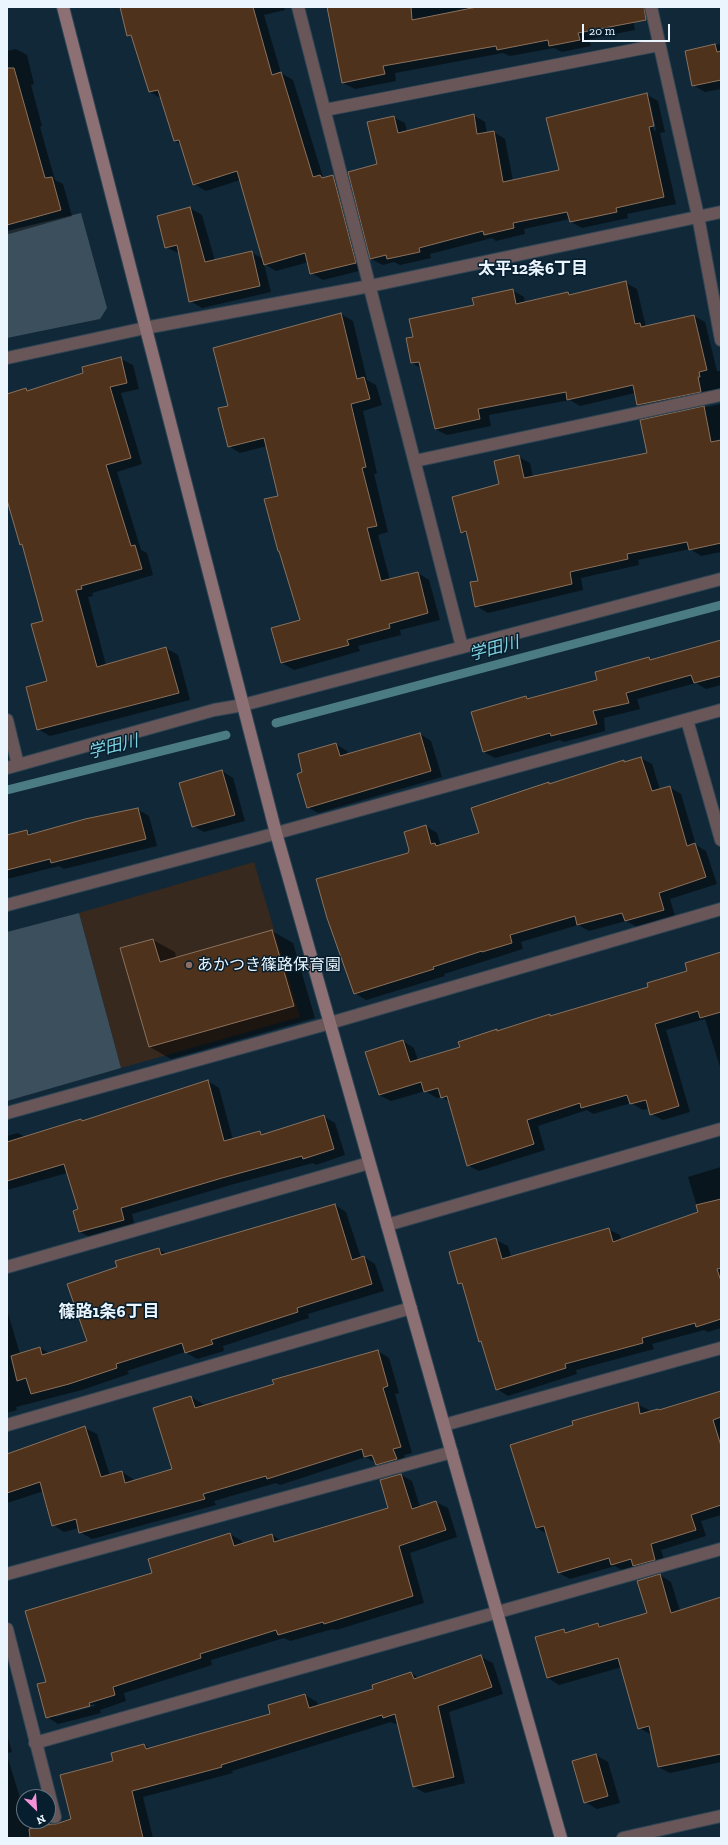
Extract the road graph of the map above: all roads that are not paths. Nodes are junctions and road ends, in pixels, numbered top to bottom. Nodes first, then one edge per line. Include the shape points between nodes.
1 (63, 7) edge
2 (298, 7) edge
3 (651, 7) edge
4 (659, 45) junction
5 (325, 110) junction
6 (721, 212) edge
7 (698, 216) junction
8 (370, 286) junction
9 (145, 328) junction
10 (721, 340) edge
11 (7, 358) edge
12 (721, 396) edge
13 (415, 461) junction
14 (721, 579) edge
15 (462, 647) junction
16 (244, 705) junction
17 (721, 710) edge
18 (7, 720) edge
19 (688, 720) junction
20 (12, 767) edge
21 (276, 833) junction
22 (721, 840) edge
23 (7, 906) edge
24 (721, 909) edge
25 (330, 1024) junction
26 (7, 1113) edge
27 (721, 1129) edge
28 (369, 1163) junction
29 (387, 1225) junction
30 (7, 1267) edge
31 (411, 1308) junction
32 (721, 1348) edge
33 (7, 1425) edge
34 (444, 1425) junction
35 (452, 1452) junction
36 (721, 1550) edge
37 (7, 1574) edge
38 (497, 1612) junction
39 (7, 1628) edge
40 (35, 1743) junction
41 (47, 1789) edge
42 (721, 1816) edge
43 (561, 1838) edge
44 (624, 1838) edge

1 - 9 street
2 - 5 street
3 - 4 street
4 - 5 street
4 - 7 street
5 - 8 street
6 - 7 street
7 - 8 street
7 - 10 street
8 - 9 street
8 - 13 street
9 - 11 street
9 - 16 street
12 - 13 street
13 - 15 street
14 - 15 street
15 - 16 street
16 - 20 street via 214,710
16 - 21 street
17 - 19 street
18 - 20 street
19 - 21 street
19 - 22 street
21 - 23 street
21 - 25 street
24 - 25 street
25 - 26 street
25 - 28 street
27 - 29 street
28 - 29 street
28 - 30 street
29 - 31 street
31 - 33 street
31 - 34 street
32 - 34 street
34 - 35 street
35 - 37 street
35 - 38 street
36 - 38 street
38 - 40 street
38 - 43 street
39 - 40 street
40 - 41 street
42 - 44 street

